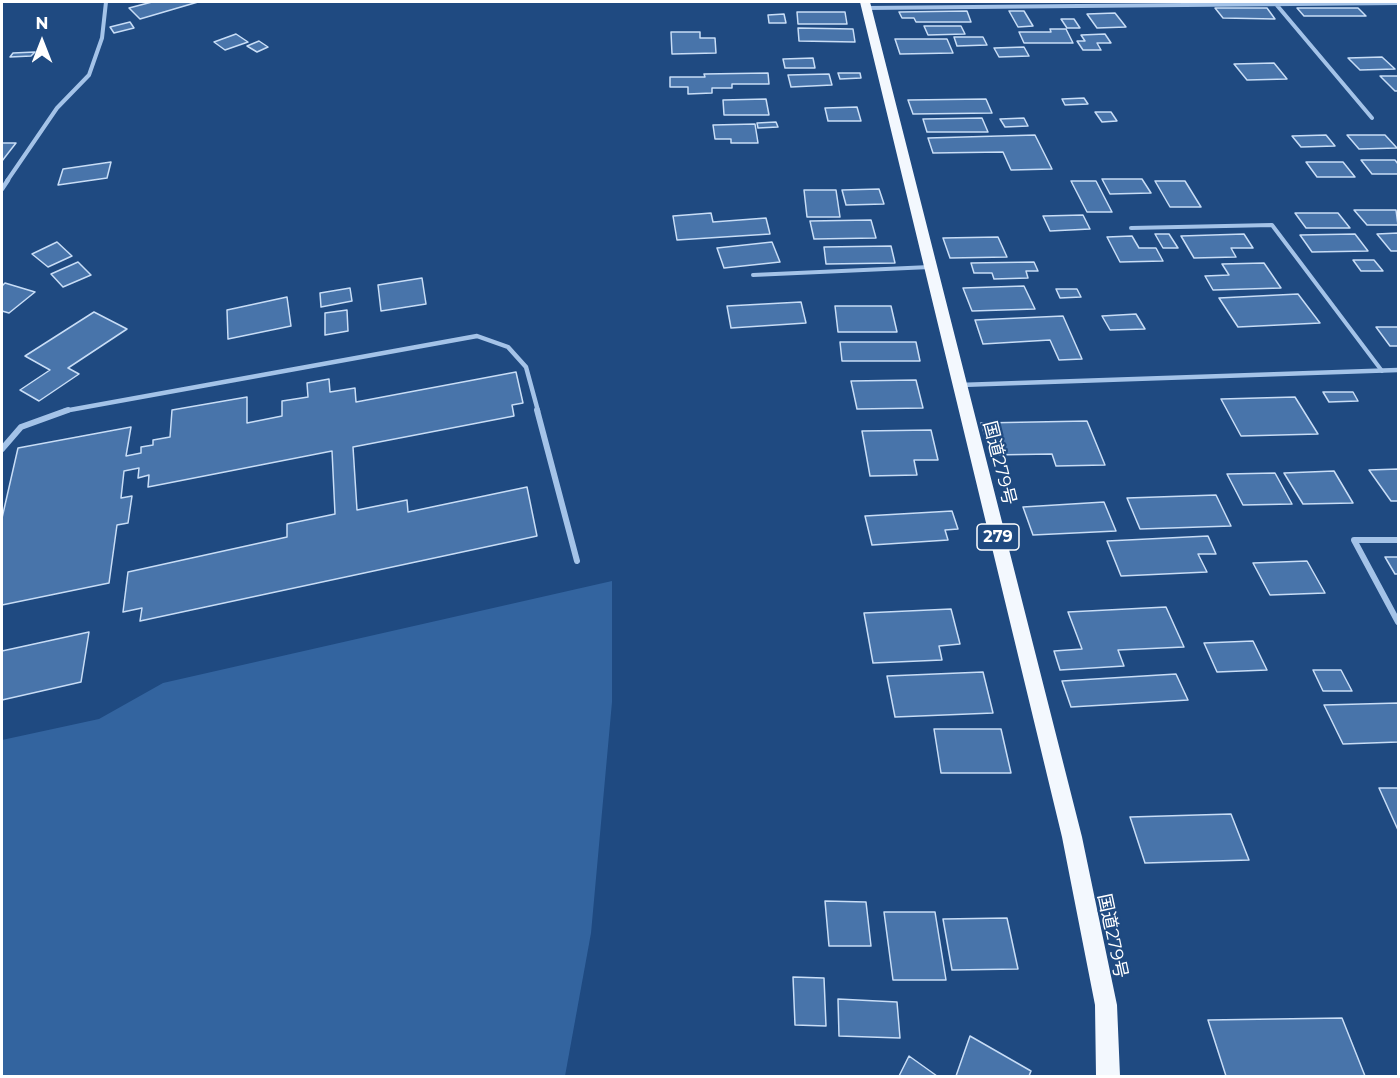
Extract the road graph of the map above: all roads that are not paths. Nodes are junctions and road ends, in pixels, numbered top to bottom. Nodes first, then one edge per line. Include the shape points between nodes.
1 (106, 2) edge
2 (1211, 2) edge
3 (1275, 3) edge
4 (1352, 3) edge
5 (1398, 3) edge
6 (865, 5) edge
7 (1371, 118) dead end
8 (2, 189) edge
9 (1131, 228) dead end
10 (931, 267) junction
11 (753, 275) dead end
12 (1398, 370) edge
13 (1382, 371) junction
14 (960, 385) junction
15 (2, 449) edge
16 (1398, 540) edge
17 (577, 561) dead end
18 (1398, 622) edge
19 (1108, 1077) edge

1 - 8 street via 102,38 89,75 57,108
2 - 3 street
2 - 6 street
3 - 4 street
3 - 7 street
4 - 5 street
6 - 10 highway, 国道279号 / 279
9 - 13 lane via 1272,225
10 - 11 lane
10 - 14 highway, 国道279号 / 279
12 - 13 street
13 - 14 street
14 - 19 highway, 国道279号 / 279 via 1072,837 1106,1005
15 - 17 street via 21,427 75,407 477,336 508,347 526,368
16 - 18 street via 1354,540

